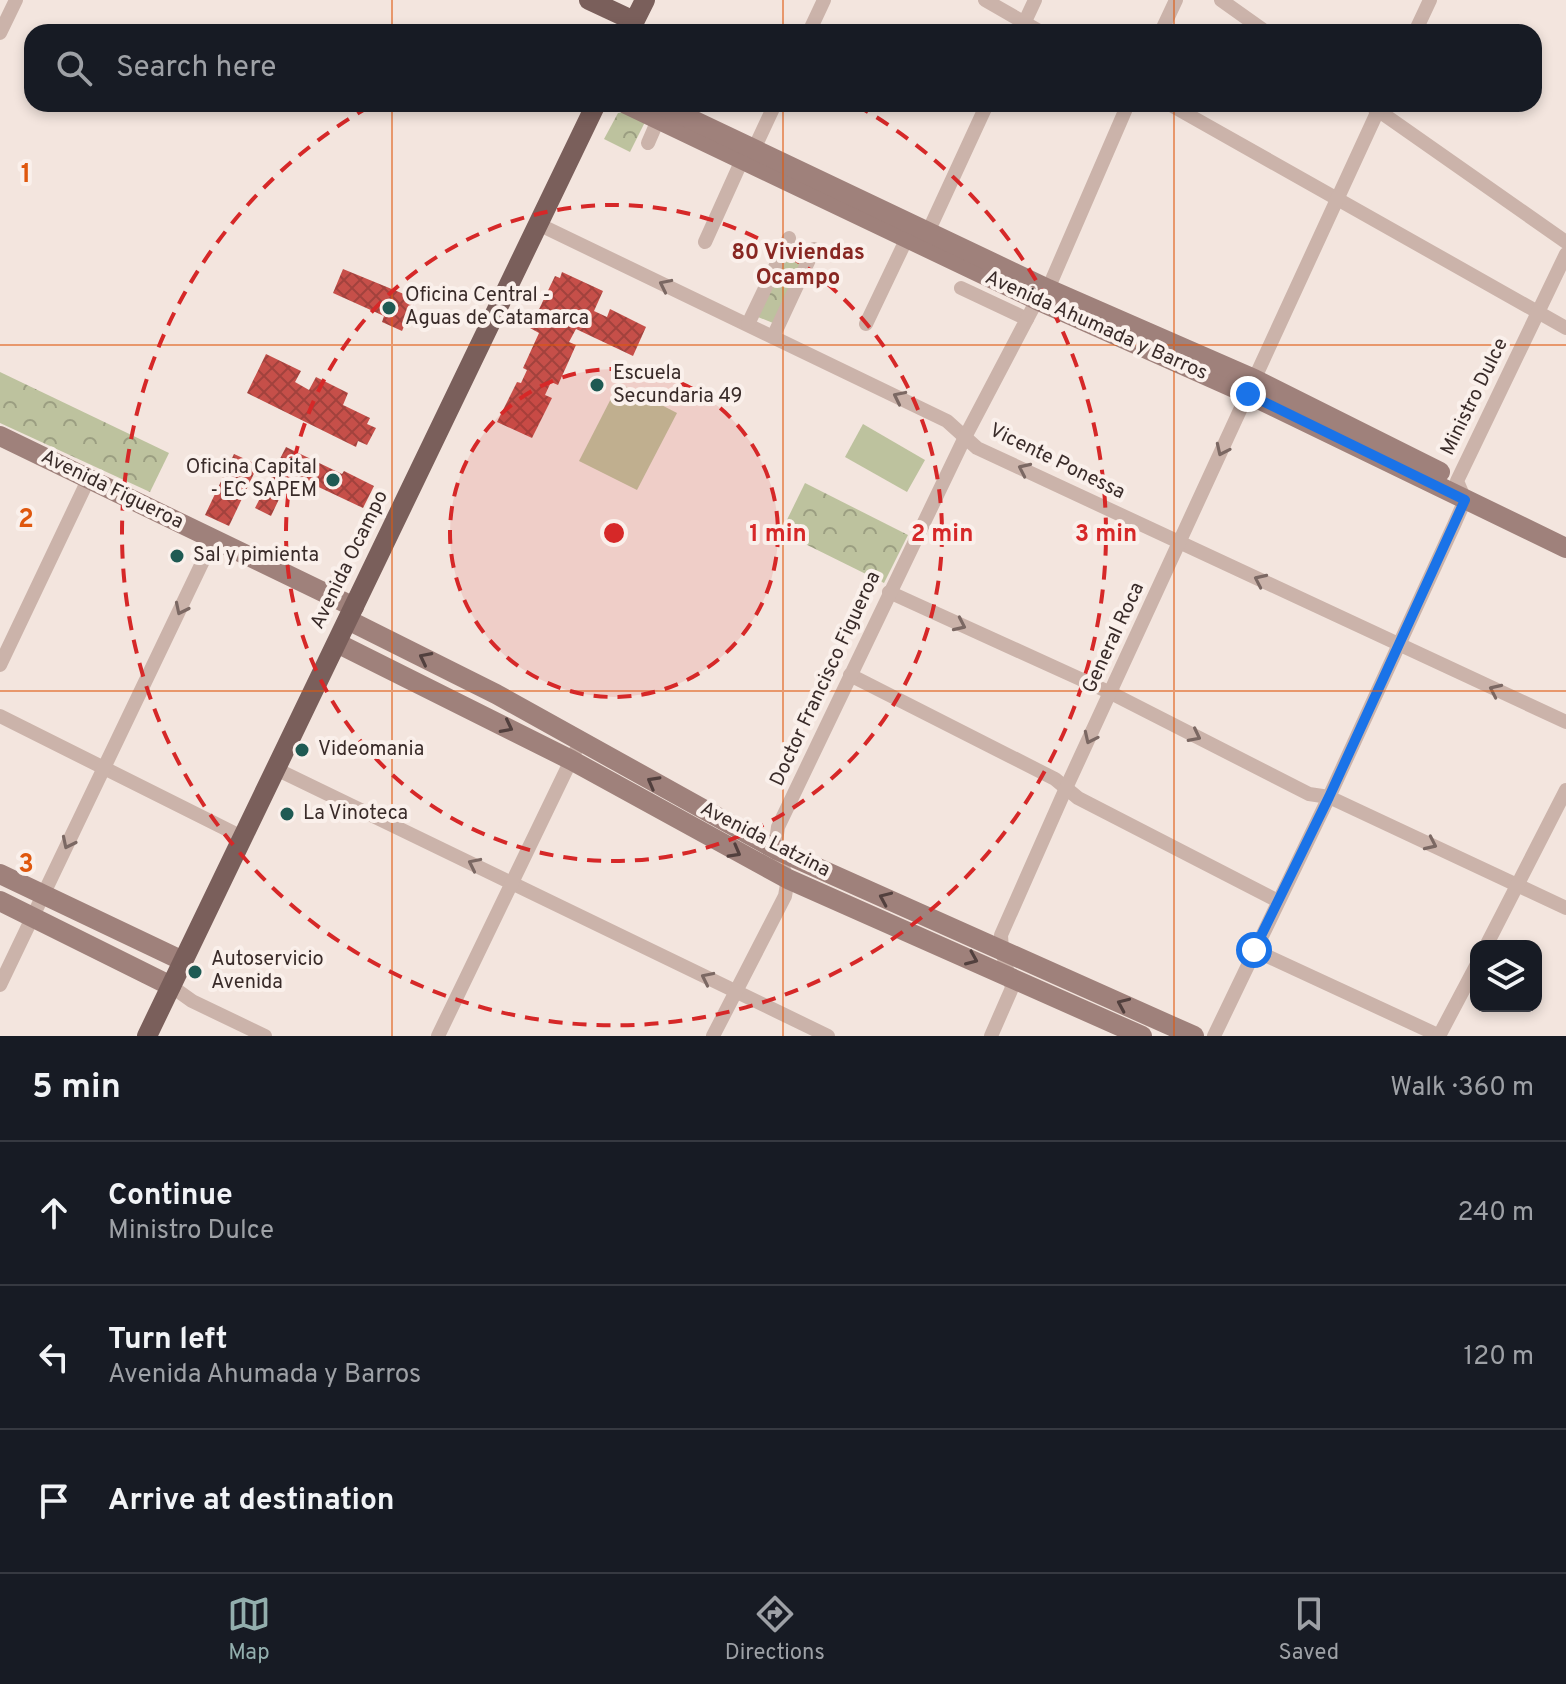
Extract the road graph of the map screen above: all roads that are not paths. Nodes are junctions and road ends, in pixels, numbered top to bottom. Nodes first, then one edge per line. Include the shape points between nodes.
1 (16, 0) edge
2 (589, 0) edge
3 (645, 0) edge
4 (824, 0) edge
5 (985, 0) edge
6 (1035, 0) edge
7 (1176, 0) edge
8 (1221, 0) edge
9 (1430, 0) edge
10 (627, 24) edge
11 (633, 24) edge
12 (813, 24) edge
13 (1019, 24) edge
14 (1024, 24) edge
15 (1165, 24) edge
16 (1255, 24) edge
17 (1419, 24) edge
18 (0, 33) edge
19 (592, 112) edge
20 (659, 112) edge
21 (771, 112) edge
22 (983, 112) edge
23 (1124, 112) edge
24 (1183, 112) edge
25 (1373, 112) edge
26 (1384, 112) edge
27 (648, 143) dead end
28 (748, 155) junction
29 (1337, 197) junction
30 (538, 224) junction
31 (928, 232) junction
32 (789, 238) dead end
33 (907, 238) junction
34 (705, 242) dead end
35 (1566, 242) edge
36 (814, 249) dead end
37 (1566, 254) edge
38 (961, 288) dead end
39 (1042, 294) junction
40 (1537, 313) junction
41 (1027, 319) junction
42 (748, 324) junction
43 (866, 324) dead end
44 (1566, 328) edge
45 (773, 337) junction
46 (1251, 387) junction
47 (0, 436) edge
48 (965, 437) junction
49 (89, 478) junction
50 (1461, 490) junction
51 (1566, 533) edge
52 (214, 538) junction
53 (1180, 542) junction
54 (1566, 548) edge
55 (889, 592) junction
56 (351, 613) junction
57 (337, 643) junction
58 (1399, 646) junction
59 (0, 665) edge
60 (850, 675) junction
61 (1111, 693) junction
62 (0, 716) edge
63 (1566, 722) edge
64 (580, 740) junction
65 (571, 760) junction
66 (104, 768) junction
67 (276, 769) junction
68 (1066, 788) junction
69 (1566, 790) edge
70 (1329, 797) junction
71 (244, 838) junction
72 (775, 849) junction
73 (0, 874) edge
74 (788, 879) junction
75 (511, 882) junction
76 (1518, 885) junction
77 (43, 895) junction
78 (0, 901) edge
79 (1278, 901) junction
80 (1566, 908) edge
81 (32, 917) junction
82 (1489, 940) edge
83 (1254, 950) junction
84 (1002, 951) junction
85 (183, 961) junction
86 (1008, 974) junction
87 (1470, 978) edge
88 (0, 985) edge
89 (171, 986) junction
90 (735, 991) junction
91 (147, 1036) edge
92 (265, 1036) edge
93 (438, 1036) edge
94 (713, 1036) edge
95 (828, 1036) edge
96 (991, 1036) edge
97 (1142, 1036) edge
98 (1194, 1036) edge
99 (1214, 1036) edge
100 (1440, 1036) edge

1 - 18 street
2 - 10 main road
3 - 11 main road
4 - 12 street
5 - 13 street
6 - 14 street
7 - 15 street
8 - 16 street
9 - 17 street
19 - 30 main road, Avenida Ocampo
20 - 27 street
20 - 28 street, Avenida Ahumada y Barros
21 - 28 street
22 - 31 street
23 - 39 street, Doctor Francisco Figueroa
24 - 29 street
25 - 29 street, General Roca
26 - 35 street
28 - 31 street, Avenida Ahumada y Barros
28 - 33 street, Avenida Ahumada y Barros
28 - 34 street
29 - 40 street
29 - 46 street, General Roca
42 -> 30 street, Vicente Ponessa
30 - 56 main road, Avenida Ocampo
31 - 33 street
31 - 39 street, Avenida Ahumada y Barros
32 - 42 street
33 - 39 street, Avenida Ahumada y Barros
33 - 43 street
36 - 45 street
37 - 40 street, Ministro Dulce
38 - 41 street
39 - 41 street, Doctor Francisco Figueroa
39 - 46 street, Avenida Ahumada y Barros
40 - 44 street
40 - 50 street, Ministro Dulce
41 - 48 street, Doctor Francisco Figueroa
42 - 45 street, Vicente Ponessa
48 -> 45 street, Vicente Ponessa via 947,421
46 - 50 street, Avenida Ahumada y Barros
46 -> 53 street, General Roca
47 - 49 street, Avenida Figueroa
53 -> 48 street, Vicente Ponessa via 977,448
48 - 55 street, Doctor Francisco Figueroa
49 - 52 street, Avenida Figueroa
49 - 59 street
50 - 51 street, Avenida Ahumada y Barros
50 - 54 street, Avenida Ahumada y Barros
50 - 58 street, Ministro Dulce
52 - 56 street, Avenida Figueroa
52 -> 66 street
58 -> 53 street, Vicente Ponessa
53 - 61 street, General Roca
55 - 60 street, Doctor Francisco Figueroa
55 -> 61 street
56 - 57 main road, Avenida Ocampo
64 -> 56 street, Avenida Latzina
57 -> 65 street, Avenida Latzina
57 - 67 main road, Avenida Ocampo
63 -> 58 street, Vicente Ponessa
58 - 70 street, Ministro Dulce
60 - 68 street
60 - 72 street, Doctor Francisco Figueroa via 778,827
61 -> 68 street, General Roca
61 -> 70 street via 1309,794
62 - 66 street
64 - 65 street
72 -> 64 street, Avenida Latzina
65 -> 74 street, Avenida Latzina
65 - 75 street
66 - 71 street
66 -> 77 street
67 - 71 main road, Avenida Ocampo
75 -> 67 street
68 - 79 street
68 - 84 street, General Roca via 1001,935
69 - 76 street
70 -> 76 street
70 - 79 street, Ministro Dulce
71 - 85 main road, Avenida Ocampo
72 - 74 street
84 -> 72 street, Avenida Latzina
73 - 77 street
74 -> 86 street, Avenida Latzina
74 - 90 street via 785,896
90 -> 75 street
75 - 93 street
76 - 80 street
76 - 82 street
77 - 81 street
77 - 85 street
78 - 81 street
79 - 83 street, Ministro Dulce
81 - 88 street
81 - 89 street
83 - 99 street, Ministro Dulce
83 - 100 street
84 - 86 street, General Roca
98 -> 84 street, Avenida Latzina
85 - 89 main road, Avenida Ocampo
86 - 96 street via 1012,988
86 - 97 street, Avenida Latzina
87 - 100 street
89 - 91 main road, Avenida Ocampo
89 - 92 street
90 - 94 street
90 - 95 street

